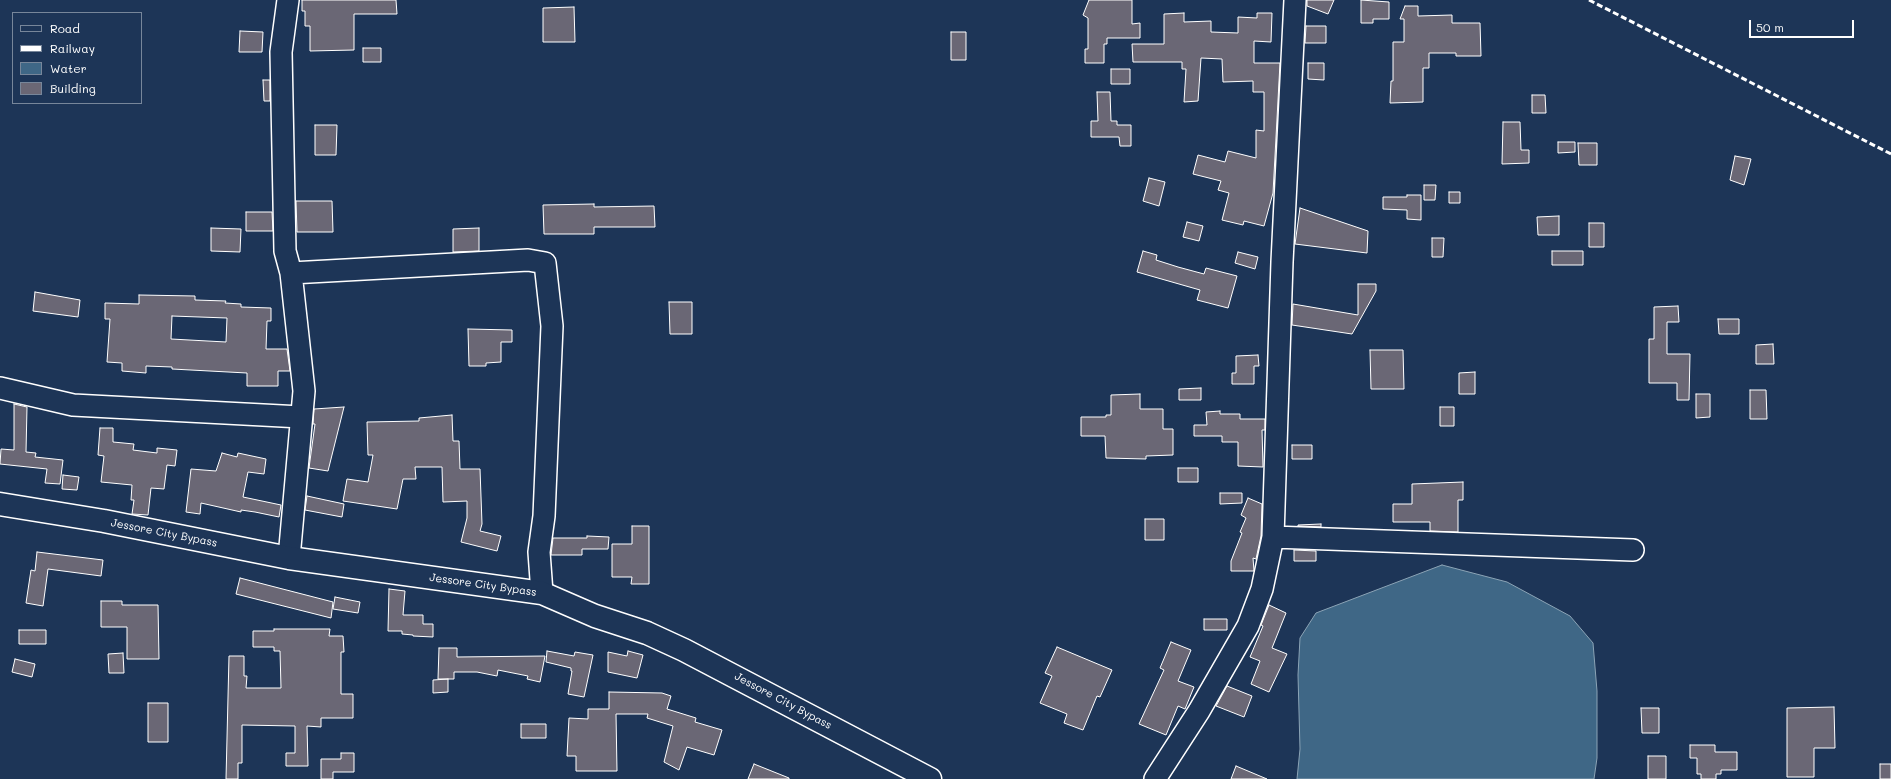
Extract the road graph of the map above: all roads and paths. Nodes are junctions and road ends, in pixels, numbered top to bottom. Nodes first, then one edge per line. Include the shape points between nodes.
1 (288, 0) edge
2 (1295, 0) edge
3 (290, 273) junction
4 (0, 388) edge
5 (302, 418) junction
6 (0, 504) edge
7 (1274, 537) junction
8 (1633, 550) dead end
9 (289, 558) junction
10 (542, 593) junction
11 (930, 779) edge
12 (1155, 779) edge

1 - 3 street via 282,52 285,251
2 - 7 street via 1282,262
3 - 5 street via 304,391
3 - 10 street via 528,260 545,263 552,326 544,516 538,552
4 - 5 street via 73,405
5 - 9 street
6 - 9 highway, Jessore City Bypass via 104,521
7 - 8 street
7 - 12 street via 1262,589 1248,626 1199,711
9 - 10 highway, Jessore City Bypass
10 - 11 highway, Jessore City Bypass via 684,650

